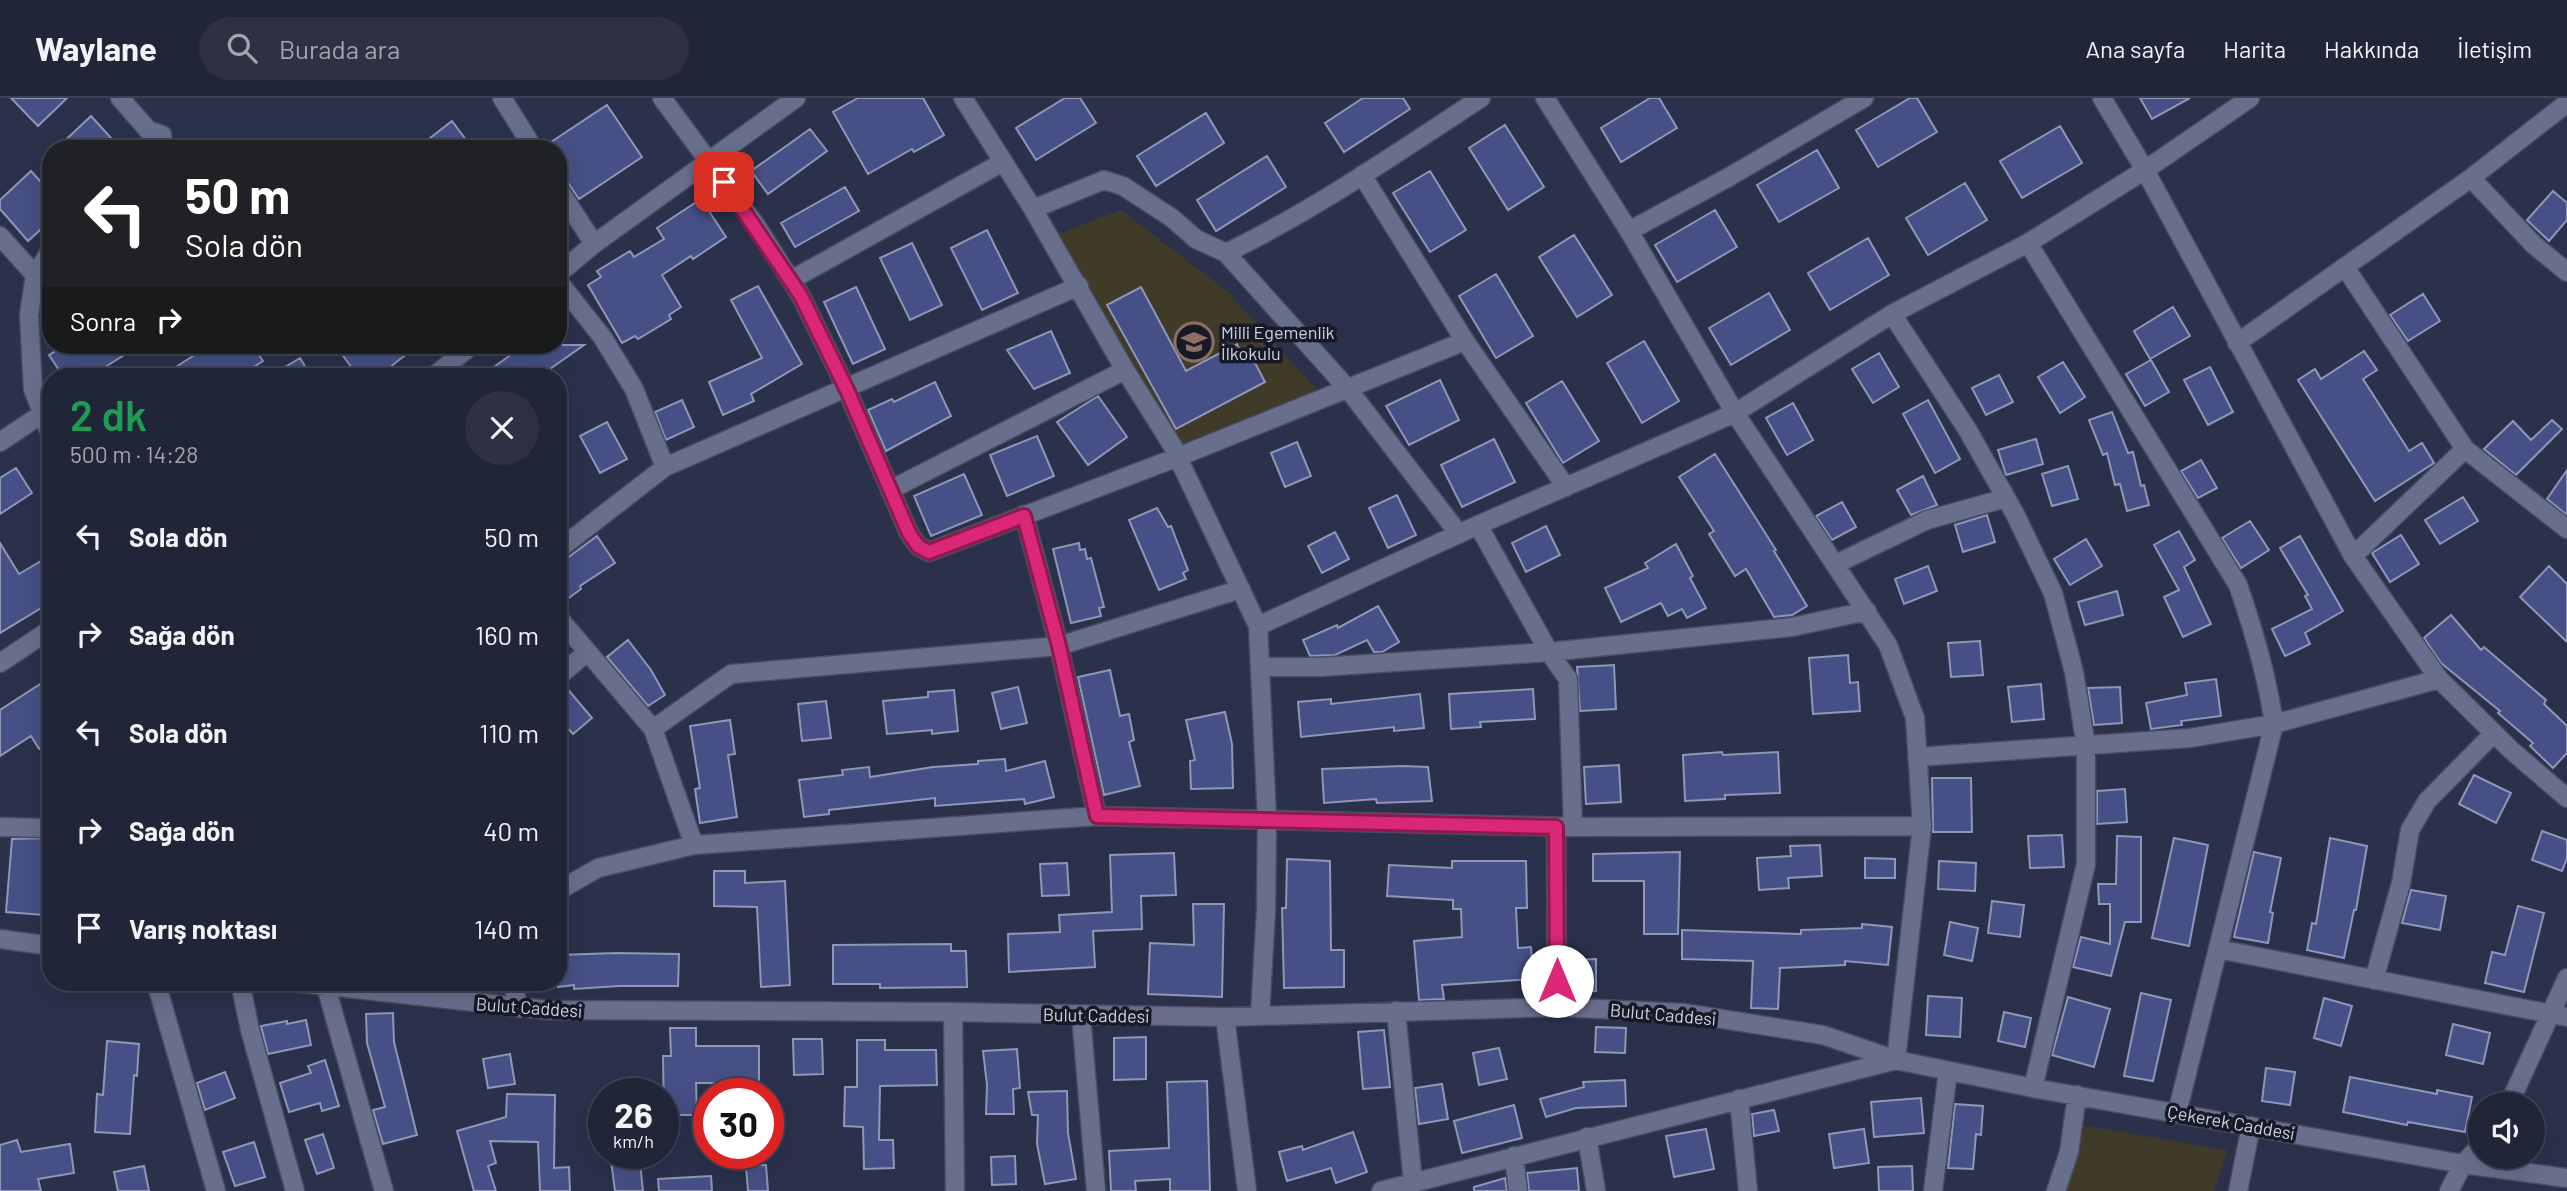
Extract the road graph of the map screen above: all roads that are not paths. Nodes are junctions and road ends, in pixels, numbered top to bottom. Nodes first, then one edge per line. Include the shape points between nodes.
1 (120, 98) edge
2 (502, 98) edge
3 (662, 98) edge
4 (796, 98) edge
5 (963, 98) edge
6 (1481, 98) edge
7 (1545, 98) edge
8 (1864, 98) edge
9 (2102, 98) edge
10 (2249, 98) edge
11 (2567, 103) edge
12 (162, 140) edge
13 (528, 140) edge
14 (709, 161) junction
15 (1003, 162) junction
16 (2145, 170) junction
17 (1362, 175) junction
18 (2471, 178) junction
19 (567, 202) edge
20 (1033, 209) junction
21 (1629, 231) junction
22 (0, 236) edge
23 (2028, 243) junction
24 (594, 244) junction
25 (1226, 253) junction
26 (42, 265) edge
27 (567, 266) edge
28 (2345, 267) junction
29 (2567, 272) edge
30 (36, 275) junction
31 (791, 280) junction
32 (1079, 286) junction
33 (567, 292) edge
34 (1892, 314) junction
35 (1465, 341) junction
36 (2237, 343) junction
37 (461, 354) edge
38 (444, 368) edge
39 (1125, 370) junction
40 (1348, 389) junction
41 (847, 390) junction
42 (1735, 412) junction
43 (42, 414) joint
44 (0, 442) edge
45 (2465, 449) junction
46 (1178, 457) junction
47 (665, 467) junction
48 (1566, 486) junction
49 (890, 490) junction
50 (2006, 498) junction
51 (1024, 516) junction
52 (1478, 525) junction
53 (2567, 529) edge
54 (1459, 534) junction
55 (567, 543) edge
56 (2353, 556) junction
57 (1836, 564) junction
58 (1241, 589) junction
59 (1867, 611) junction
60 (1258, 626) junction
61 (567, 628) edge
62 (42, 635) edge
63 (1059, 646) junction
64 (587, 652) junction
65 (1549, 652) junction
66 (0, 663) edge
67 (1260, 667) junction
68 (567, 669) edge
69 (2439, 679) junction
70 (2274, 724) junction
71 (653, 729) junction
72 (2494, 733) junction
73 (2086, 746) junction
74 (1917, 757) junction
75 (2567, 798) edge
76 (1097, 816) junction
77 (1267, 819) junction
78 (1923, 826) junction
79 (0, 827) edge
80 (1565, 827) junction
81 (42, 828) edge
82 (694, 845) junction
83 (567, 886) edge
84 (0, 939) edge
85 (42, 945) edge
86 (2218, 949) junction
87 (2567, 978) edge
88 (2374, 979) junction
89 (159, 991) edge
90 (242, 991) edge
91 (327, 991) edge
92 (361, 991) edge
93 (514, 991) edge
94 (1557, 1007) junction
95 (519, 1009) junction
96 (1396, 1011) junction
97 (953, 1012) junction
98 (1082, 1015) junction
99 (1260, 1015) junction
100 (2559, 1015) edge
101 (1225, 1017) junction
102 (1896, 1060) junction
103 (1948, 1071) junction
104 (2033, 1088) junction
105 (2516, 1092) edge
106 (2077, 1095) junction
107 (1739, 1099) junction
108 (2177, 1112) junction
109 (2251, 1126) junction
110 (1587, 1137) junction
111 (1514, 1156) junction
112 (2468, 1159) edge
113 (2463, 1164) junction
114 (2468, 1164) edge
115 (2537, 1169) edge
116 (2567, 1178) edge
117 (1413, 1183) junction
118 (216, 1191) edge
119 (295, 1191) edge
120 (384, 1191) edge
121 (956, 1191) edge
122 (1096, 1191) edge
123 (1247, 1191) edge
124 (1381, 1191) edge
125 (1518, 1191) edge
126 (1596, 1191) edge
127 (1748, 1191) edge
128 (1933, 1191) edge
129 (2056, 1191) edge
130 (2238, 1191) edge
131 (2449, 1191) edge

1 - 12 street
2 - 13 street
3 - 14 street
4 - 14 street
5 - 15 street
6 - 17 street
7 - 21 street
8 - 21 street
9 - 16 street
10 - 16 street
11 - 18 street
14 - 24 street
14 - 31 street
15 - 20 street
15 - 31 street
16 - 23 street
16 - 36 street
17 - 25 street
17 - 35 street
18 - 28 street
18 - 29 street via 2534,245
19 - 24 street
20 - 25 street via 1104,180 1123,186 1196,239
20 - 32 street
21 - 42 street
22 - 30 street
23 - 34 street
23 - 70 street via 2238,585 2265,671
24 - 27 street
25 - 40 street
26 - 30 street
28 - 36 street
28 - 45 street
30 - 43 street via 29,315 33,389
31 - 41 street
32 - 39 street
32 - 41 street
33 - 47 street via 603,338 634,389
34 - 42 street
34 - 50 street
35 - 40 street
35 - 48 street
36 - 56 street
37 - 38 street
39 - 46 street
39 - 49 street
40 - 46 street
40 - 54 street
41 - 47 street
41 - 49 street
42 - 48 street
42 - 57 street
43 - 44 street
45 - 53 street
45 - 56 street
46 - 51 street
46 - 58 street
47 - 55 street
48 - 52 street
49 - 51 street via 909,533 929,552
50 - 57 street via 1927,520
50 - 73 street via 2053,593 2074,672
51 - 63 street
52 - 54 street
52 - 65 street
54 - 60 street
56 - 69 street
57 - 59 street
58 - 60 street
58 - 63 street
59 - 65 street via 1792,627
59 - 74 street via 1888,645 1915,718
60 - 67 street
61 - 64 street
62 - 66 street
63 - 71 street via 731,674
63 - 76 street
64 - 68 street
64 - 71 street
65 - 67 street
65 - 80 street via 1568,679
67 - 77 street
69 - 70 street
69 - 72 street
70 - 73 street via 2190,738
70 - 86 street
71 - 82 street
72 - 75 street
72 - 88 street via 2427,801 2410,830 2401,883
73 - 74 street
73 - 104 street via 2086,864
74 - 78 street
76 - 77 street
76 - 82 street
77 - 80 street
77 - 99 street
78 - 80 street
78 - 102 street
79 - 81 street
80 - 94 street
82 - 83 street via 598,868
84 - 85 street
86 - 88 street
86 - 108 street
87 - 100 street
88 - 100 street
89 - 118 street
90 - 119 street
91 - 120 street
92 - 95 street, Bulut Caddesi
93 - 95 street
94 - 96 street, Bulut Caddesi
94 - 102 street, Bulut Caddesi via 1684,1013 1823,1035
95 - 97 street, Bulut Caddesi
96 - 99 street, Bulut Caddesi
96 - 117 street
97 - 98 street, Bulut Caddesi
97 - 121 street
98 - 101 street, Bulut Caddesi
98 - 122 street
99 - 101 street, Bulut Caddesi
100 - 105 street
101 - 123 street
102 - 103 street, Çekerek Caddesi
102 - 107 street
103 - 104 street, Çekerek Caddesi
103 - 128 street
104 - 106 street, Çekerek Caddesi
106 - 108 street, Çekerek Caddesi
106 - 129 street via 2069,1152
107 - 110 street
107 - 127 street
108 - 109 street, Çekerek Caddesi
109 - 113 street, Çekerek Caddesi
109 - 130 street
110 - 111 street
110 - 126 street
111 - 117 street
111 - 125 street
112 - 113 street
113 - 114 street, Çekerek Caddesi
113 - 131 street
115 - 116 street, Çekerek Caddesi
117 - 124 street

